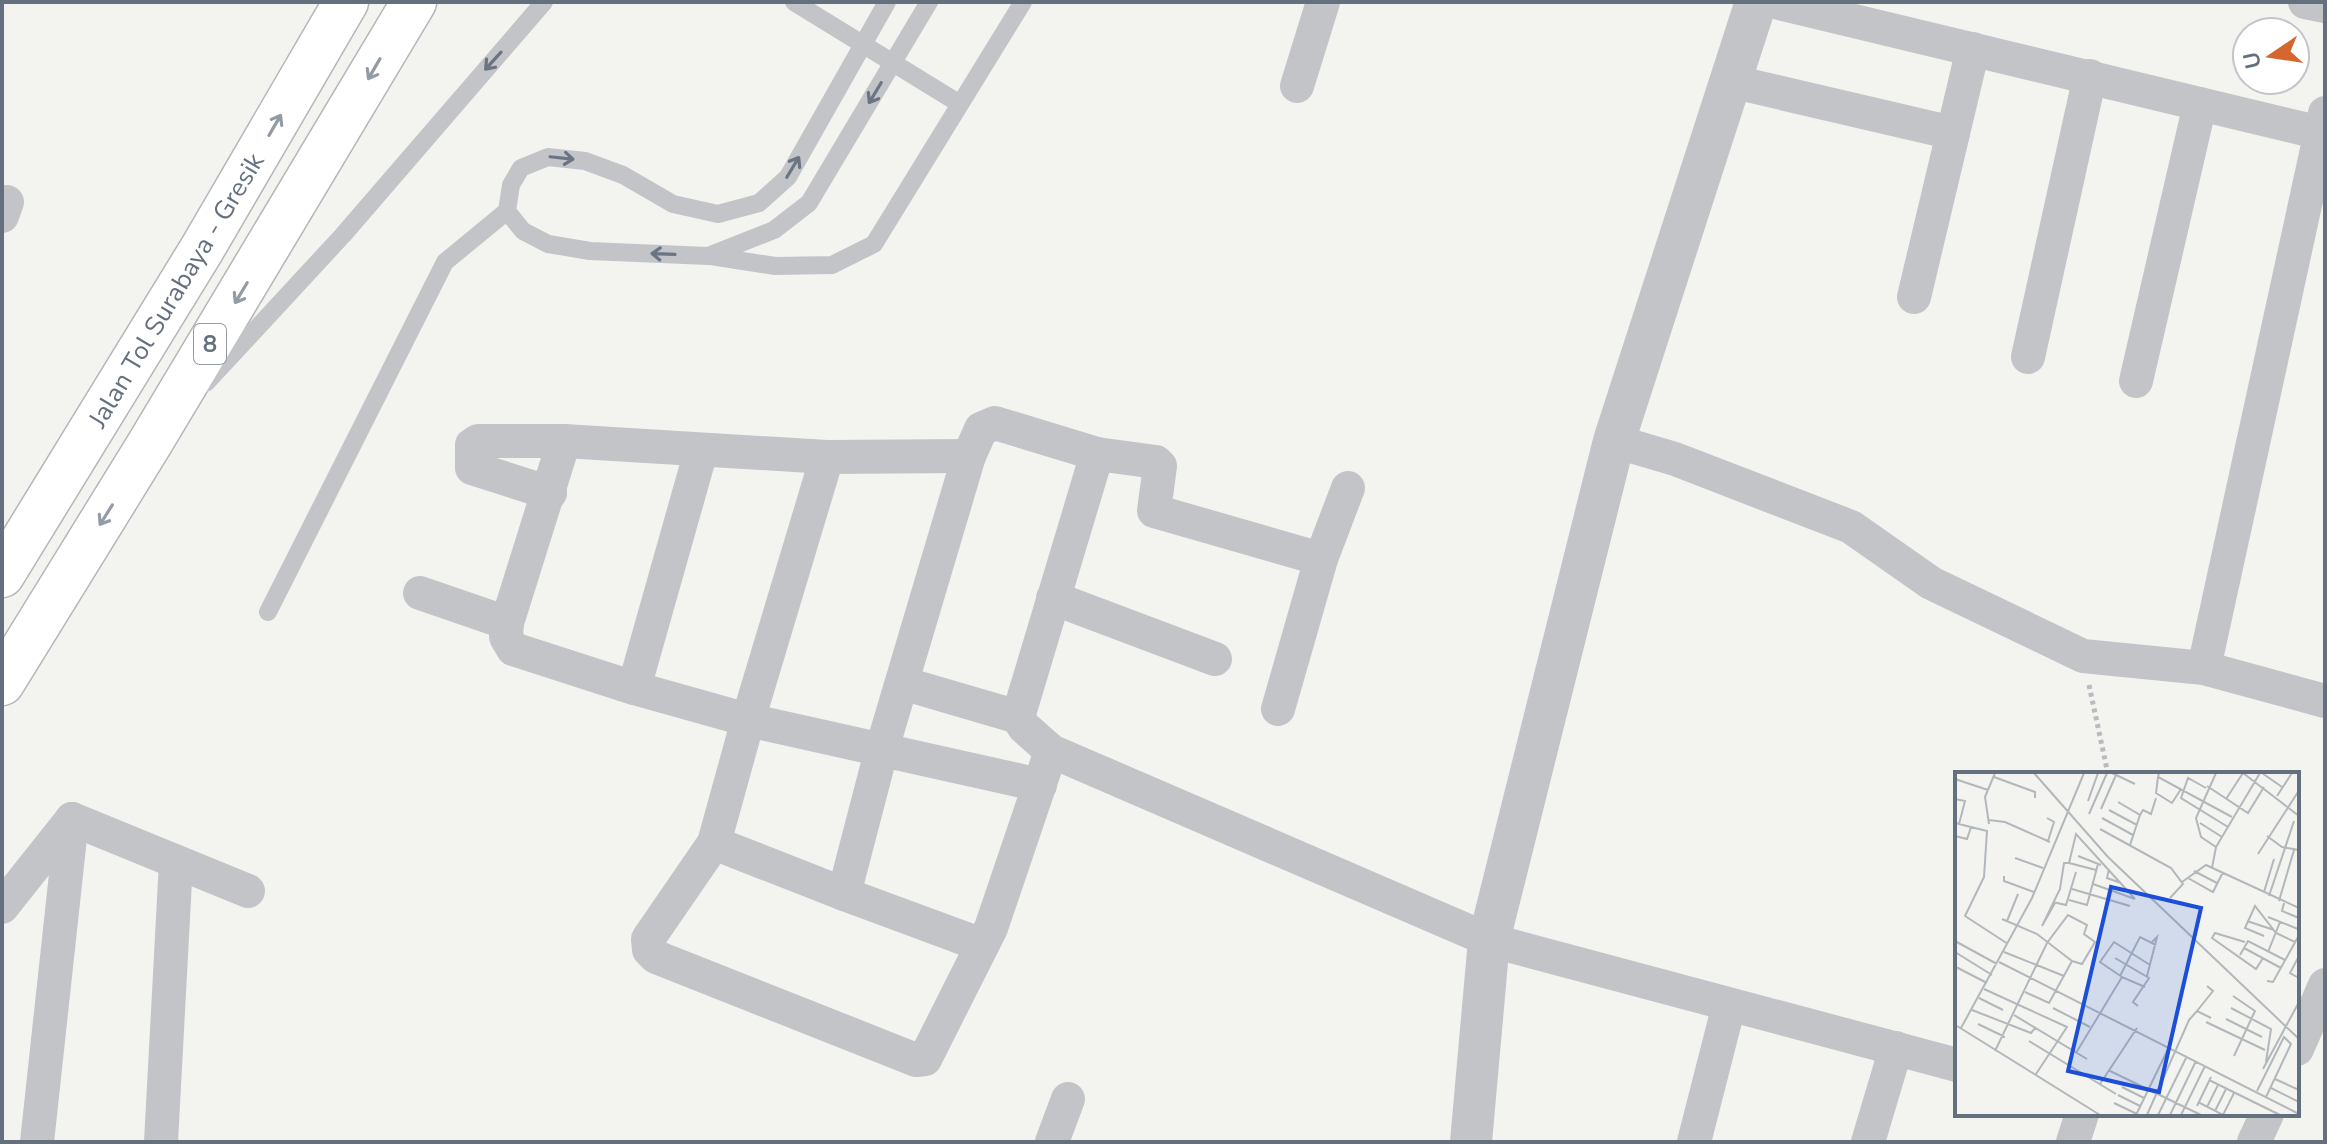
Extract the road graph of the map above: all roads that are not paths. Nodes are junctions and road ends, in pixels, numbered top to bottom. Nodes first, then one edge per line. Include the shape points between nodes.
1 (346, 2) edge
2 (414, 2) edge
3 (544, 2) edge
4 (794, 2) edge
5 (887, 2) edge
6 (929, 2) edge
7 (1023, 2) edge
8 (1323, 2) edge
9 (1756, 2) edge
10 (1775, 2) edge
11 (2305, 2) edge
12 (2325, 6) edge
13 (864, 45) junction
14 (1973, 49) junction
15 (893, 63) junction
16 (2090, 76) junction
17 (1730, 81) junction
18 (1297, 86) dead end
19 (960, 104) junction
20 (2200, 104) junction
21 (2323, 127) edge
22 (1953, 133) junction
23 (507, 211) junction
24 (708, 256) junction
25 (1914, 297) dead end
26 (2028, 357) dead end
27 (2136, 381) dead end
28 (564, 441) junction
29 (1614, 441) junction
30 (150, 443) junction
31 (701, 451) junction
32 (1097, 454) junction
33 (969, 456) junction
34 (827, 457) junction
35 (1348, 488) dead end
36 (550, 493) junction
37 (1321, 559) junction
38 (2, 575) edge
39 (420, 593) dead end
40 (1053, 598) junction
41 (268, 612) dead end
42 (507, 623) junction
43 (1215, 659) dead end
44 (2204, 668) junction
45 (2, 683) edge
46 (902, 683) junction
47 (634, 688) junction
48 (2325, 701) edge
49 (1278, 709) dead end
50 (1018, 717) junction
51 (748, 720) junction
52 (1051, 751) junction
53 (881, 752) junction
54 (1040, 785) junction
55 (72, 819) junction
56 (714, 843) junction
57 (176, 862) junction
58 (248, 891) dead end
59 (844, 894) junction
60 (2, 907) edge
61 (1489, 940) junction
62 (982, 945) junction
63 (2325, 985) edge
64 (1729, 1005) junction
65 (2299, 1044) edge
66 (1896, 1048) junction
67 (1955, 1064) edge
68 (1068, 1099) dead end
69 (2081, 1116) edge
70 (2266, 1116) edge
71 (37, 1142) edge
72 (161, 1142) edge
73 (1052, 1142) edge
74 (1471, 1142) edge
75 (1694, 1142) edge
76 (1868, 1142) edge
77 (2073, 1142) edge
78 (2254, 1142) edge

38 -> 1 highway, Jalan Tol Surabaya - Gresik / 8 via 194,263
2 -> 30 highway, 8
3 -> 30 lane via 343,235
4 - 13 lane
5 - 13 lane
6 - 15 lane
7 - 19 lane
8 - 18 street
9 - 17 street
10 - 14 street
11 - 12 street
13 - 15 lane
23 -> 13 lane via 511,185 521,168 548,157 585,161 623,175 673,204 703,211 718,214 759,203 788,177
14 - 16 street
14 - 22 street
15 - 19 lane
15 -> 24 lane via 809,203 774,230
16 - 20 street
16 - 26 street
17 - 22 street
17 - 29 street
19 - 24 lane via 874,244 832,265 775,266
20 - 21 street
20 - 27 street
21 - 44 street
22 - 25 street
24 -> 23 lane via 548,244 523,231
23 - 41 lane via 445,262
28 - 31 street
28 - 36 street
28 - 36 street via 472,445 472,468
29 - 44 street via 1851,527 1931,583 2083,656
29 - 61 street
30 -> 45 highway, 8
31 - 34 street
31 - 47 street
32 - 33 street via 995,423 981,429
32 - 37 street via 1158,464 1154,511
32 - 40 street
33 - 34 street
33 - 46 street
34 - 51 street
35 - 37 street
36 - 42 street
37 - 49 street
39 - 42 street
40 - 43 street
40 - 50 street
42 - 47 street via 506,637 513,649
44 - 48 street
46 - 50 street
46 - 53 street
47 - 51 street
50 - 52 street
51 - 53 street
51 - 56 street
52 - 54 street
52 - 61 street
53 - 54 street
53 - 59 street
54 - 62 street
55 - 57 street
55 - 60 street
55 - 71 street
56 - 59 street
56 - 62 street via 648,939 649,950 916,1060 925,1059
57 - 58 street
57 - 72 street
59 - 62 street
61 - 64 street
61 - 74 street
63 - 65 street
64 - 66 street
64 - 75 street
66 - 67 street
66 - 76 street
68 - 73 street
69 - 77 street
70 - 78 street

